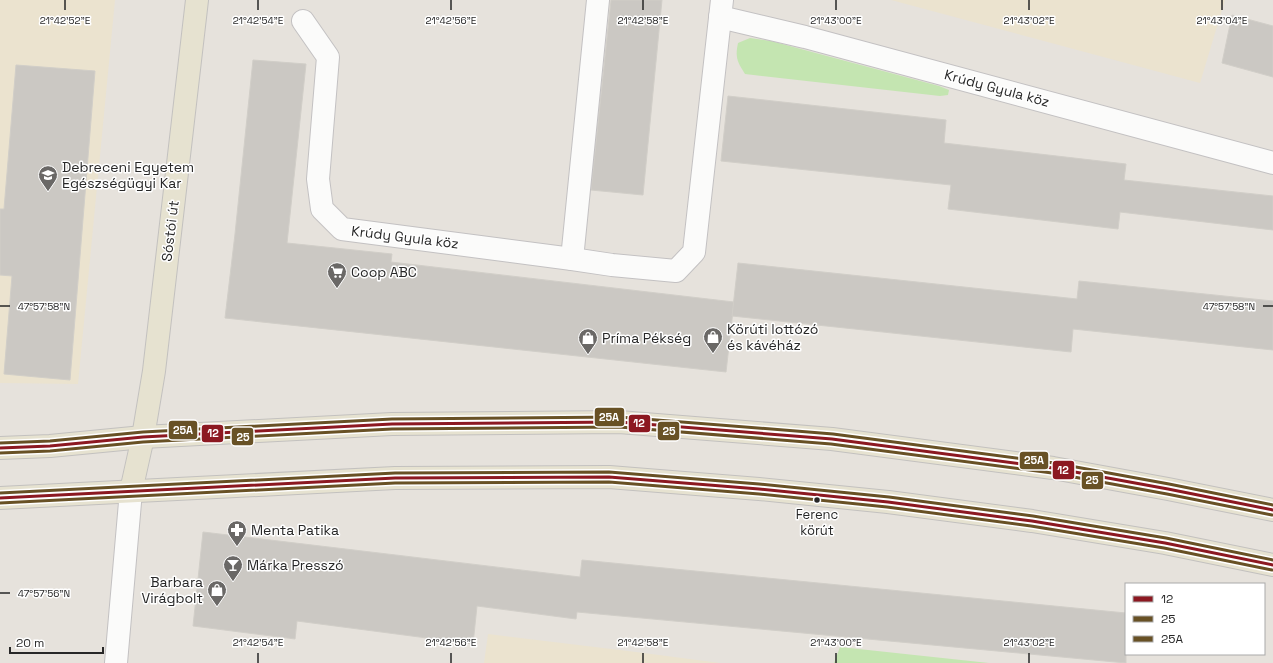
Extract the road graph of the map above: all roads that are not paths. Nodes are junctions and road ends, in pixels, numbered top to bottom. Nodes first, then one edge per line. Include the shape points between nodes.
1 (197, 0) edge
2 (598, 0) edge
3 (721, 8) edge
4 (303, 20) dead end
5 (1273, 162) edge
6 (572, 259) junction
7 (143, 437) junction
8 (0, 448) edge
9 (131, 491) junction
10 (0, 498) edge
11 (1273, 510) edge
12 (1273, 565) edge
13 (116, 663) edge

1 - 7 main road, Sóstói út via 154,371
2 - 6 street
3 - 5 street, Krúdy Gyula köz via 812,39
3 - 6 street, Krúdy Gyula köz via 694,252 676,271
4 - 6 street, Krúdy Gyula köz via 328,57 318,179 322,209 342,229
7 - 8 main road
7 - 9 main road, Sóstói út
7 - 11 main road via 392,424 619,422 832,439 1053,468
9 - 10 main road
9 - 12 main road via 395,478 609,477 767,489 1032,521 1165,543
9 - 13 street

